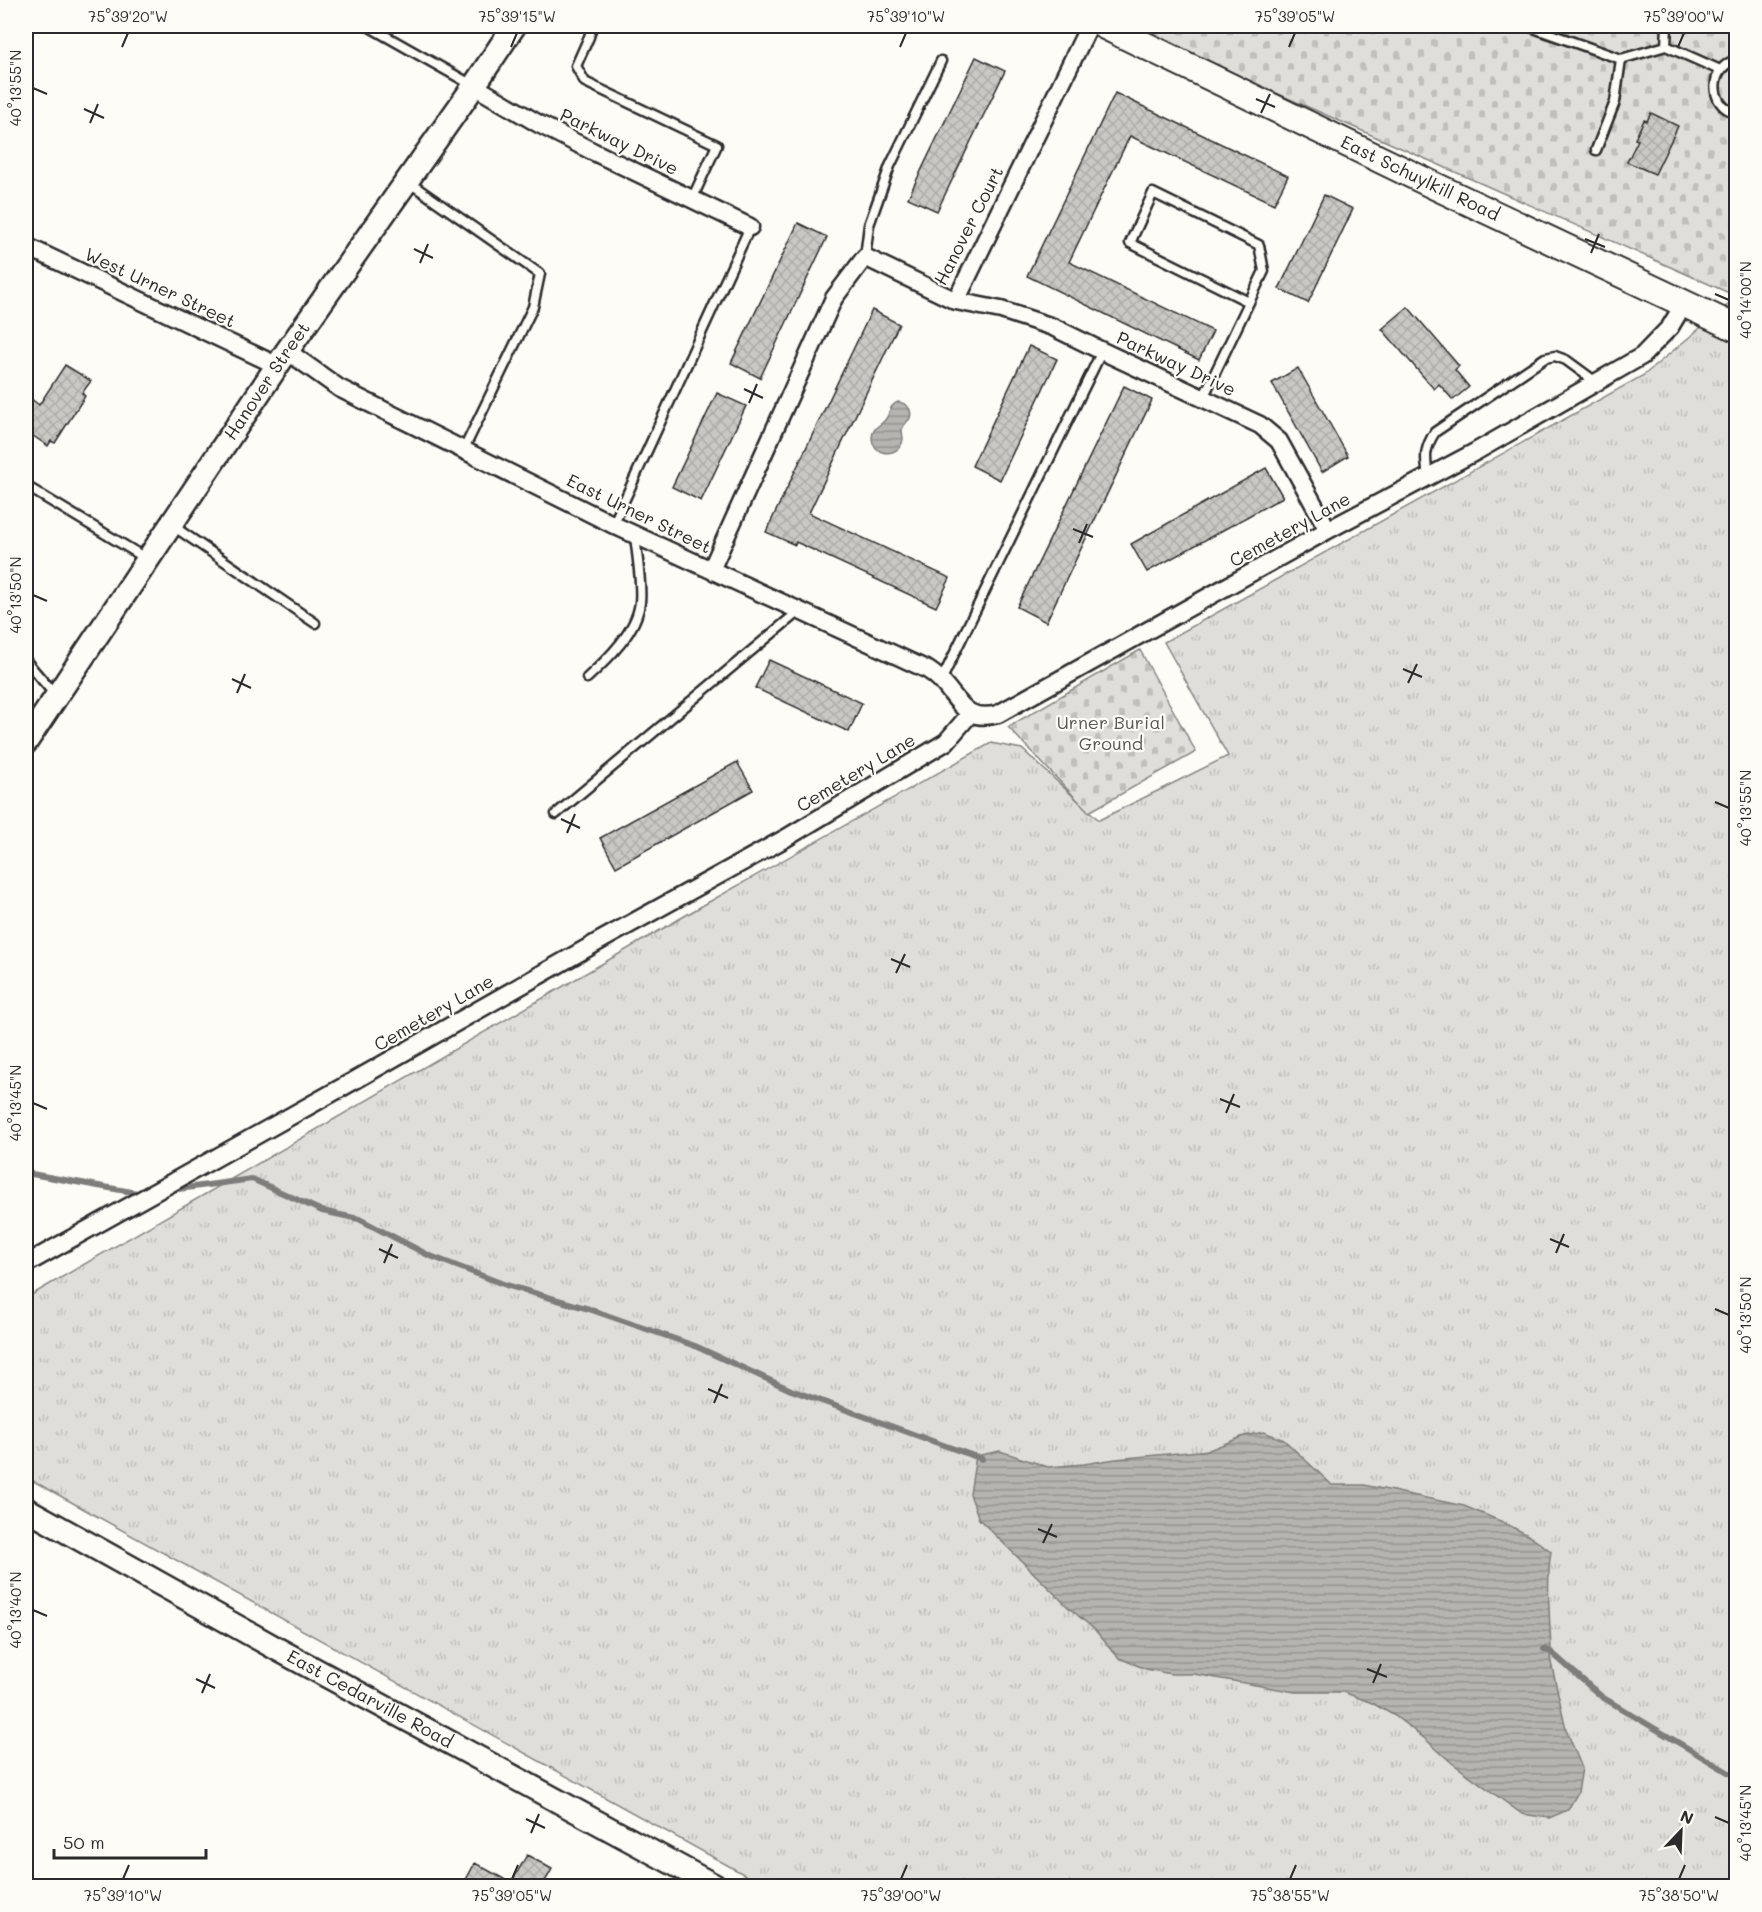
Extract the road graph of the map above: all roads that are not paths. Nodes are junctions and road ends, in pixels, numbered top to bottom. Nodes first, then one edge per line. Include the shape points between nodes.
1 (368, 26) edge
2 (514, 26) edge
3 (592, 26) edge
4 (1089, 26) edge
5 (1106, 26) edge
6 (1528, 26) edge
7 (1667, 26) edge
8 (1666, 46) junction
9 (1621, 59) junction
10 (1737, 60) edge
11 (941, 61) dead end
12 (1720, 70) junction
13 (474, 86) junction
14 (1737, 113) edge
15 (1596, 150) dead end
16 (407, 181) junction
17 (692, 199) junction
18 (750, 227) joint
19 (26, 246) edge
20 (865, 257) junction
21 (956, 301) junction
22 (1250, 302) junction
23 (1684, 302) junction
24 (1737, 328) edge
25 (1102, 351) junction
26 (283, 359) junction
27 (1596, 382) junction
28 (1203, 398) junction
29 (464, 449) junction
30 (1428, 477) junction
31 (26, 486) edge
32 (171, 524) junction
33 (613, 525) junction
34 (1328, 530) junction
35 (635, 535) junction
36 (147, 559) junction
37 (711, 570) junction
38 (799, 611) junction
39 (315, 623) dead end
40 (26, 661) edge
41 (587, 678) dead end
42 (941, 681) junction
43 (56, 696) junction
44 (970, 714) junction
45 (26, 742) edge
46 (556, 814) dead end
47 (26, 1264) edge
48 (26, 1509) edge
49 (715, 1887) edge

1 - 13 lane
2 - 13 main road, Hanover Street
3 - 17 lane via 576,66 585,82 717,145
4 - 21 street, Hanover Court
5 - 23 main road, East Schuylkill Road
6 - 9 lane
7 - 8 lane
8 - 9 lane
8 - 12 lane
9 - 15 lane via 1615,102
10 - 12 lane
11 - 20 lane via 886,176 869,225
12 - 14 lane via 1715,82 1718,100
13 - 16 main road, Hanover Street
13 - 17 street, Parkway Drive via 557,133
16 - 26 main road, Hanover Street
16 - 29 lane via 540,274 533,307
17 - 18 street, Parkway Drive
18 - 33 lane
19 - 26 street, West Urner Street
20 - 21 street, Hanover Court
20 - 37 street via 834,298
21 - 25 street, Parkway Drive via 1053,327
22 - 22 lane via 1264,271 1259,245 1153,193 1130,243
22 - 28 lane
23 - 24 main road, East Schuylkill Road
23 - 27 street, Cemetery Lane via 1670,327 1650,349
25 - 28 street, Parkway Drive
25 - 42 lane
26 - 29 street, East Urner Street
26 - 32 main road, Hanover Street
27 - 30 street, Cemetery Lane
27 - 30 lane via 1566,360 1545,358 1435,432 1425,456
28 - 34 street, Parkway Drive via 1260,425 1279,441
29 - 33 street, East Urner Street
30 - 34 street, Cemetery Lane
31 - 36 lane
32 - 36 main road, Hanover Street
32 - 39 lane
33 - 35 street, East Urner Street
34 - 44 street, Cemetery Lane via 998,714 985,718
35 - 37 street, East Urner Street
35 - 41 lane via 640,603 631,628 610,657
36 - 43 main road, Hanover Street
37 - 38 street, East Urner Street
38 - 42 street, East Urner Street via 928,670
38 - 46 lane
40 - 43 lane
42 - 44 street, East Urner Street
43 - 45 main road, Hanover Street
44 - 47 street, Cemetery Lane via 945,742 786,838
48 - 49 main road, East Cedarville Road

